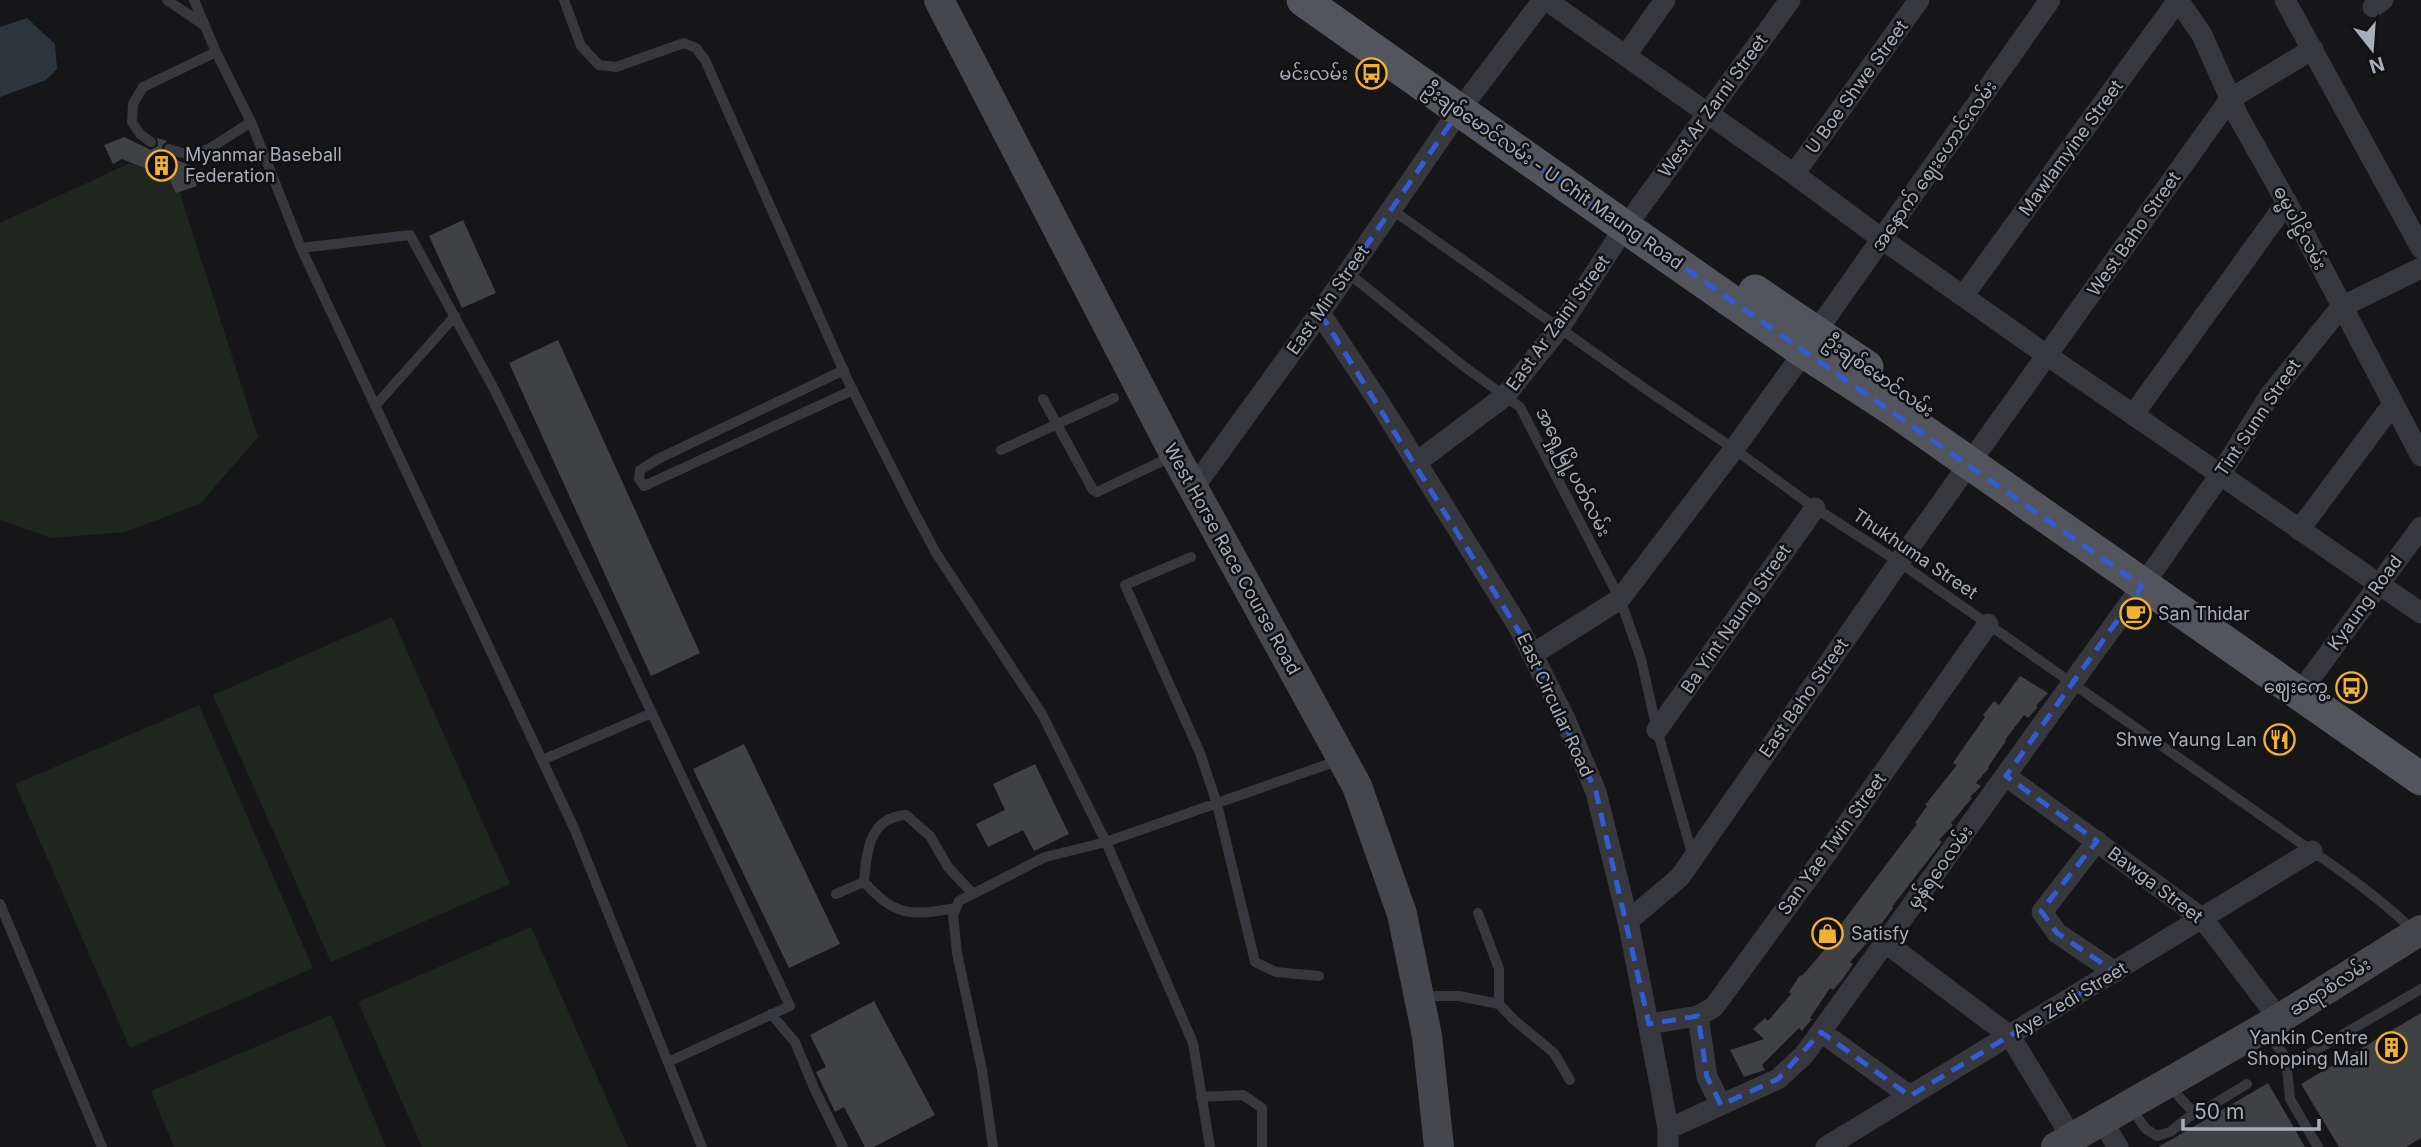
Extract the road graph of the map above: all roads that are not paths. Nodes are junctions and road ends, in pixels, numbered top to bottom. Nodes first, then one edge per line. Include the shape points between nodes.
1 (167, 0) edge
2 (194, 0) edge
3 (564, 0) edge
4 (939, 0) edge
5 (1303, 0) edge
6 (1336, 0) edge
7 (1544, 0) edge
8 (1665, 0) edge
9 (1790, 0) edge
10 (1919, 0) edge
11 (2050, 0) edge
12 (2178, 0) edge
13 (2285, 0) edge
14 (204, 26) junction
15 (2313, 49) junction
16 (216, 52) junction
17 (1626, 55) junction
18 (2230, 99) junction
19 (1465, 103) junction
20 (1707, 114) junction
21 (251, 122) junction
22 (151, 142) dead end
23 (169, 149) dead end
24 (1794, 174) junction
25 (2287, 202) junction
26 (1391, 209) junction
27 (1631, 219) junction
28 (1882, 239) junction
29 (301, 248) junction
30 (2421, 248) edge
31 (2421, 268) edge
32 (1347, 272) junction
33 (1964, 296) junction
34 (2341, 307) junction
35 (1320, 313) junction
36 (455, 316) junction
37 (1560, 327) junction
38 (1810, 342) junction
39 (2048, 356) junction
40 (844, 370) junction
41 (853, 390) junction
42 (1505, 396) junction
43 (1114, 398) dead end
44 (1043, 399) dead end
45 (2393, 404) junction
46 (375, 406) junction
47 (2133, 415) junction
48 (1056, 425) junction
49 (1734, 449) junction
50 (1001, 450) dead end
51 (1175, 455) junction
52 (2421, 456) edge
53 (1976, 457) junction
54 (1417, 462) junction
55 (2220, 475) junction
56 (1194, 487) junction
57 (1815, 508) junction
58 (2421, 527) edge
59 (2299, 530) junction
60 (1191, 557) dead end
61 (1899, 562) junction
62 (2147, 578) junction
63 (2379, 585) junction
64 (1620, 599) junction
65 (2421, 614) edge
66 (1988, 624) junction
67 (1533, 654) junction
68 (2310, 679) junction
69 (2073, 684) junction
70 (652, 713) junction
71 (1657, 730) junction
72 (2421, 753) edge
73 (1341, 759) junction
74 (542, 760) junction
75 (2006, 776) junction
76 (2421, 779) edge
77 (1217, 804) junction
78 (2096, 841) junction
79 (1106, 842) junction
80 (2312, 851) junction
81 (1693, 857) junction
82 (864, 882) junction
83 (836, 894) dead end
84 (974, 894) junction
85 (0, 904) edge
86 (956, 908) junction
87 (1478, 914) dead end
88 (2203, 919) junction
89 (1628, 921) junction
90 (2418, 931) edge
91 (1886, 943) junction
92 (2115, 972) junction
93 (1319, 976) dead end
94 (2421, 989) edge
95 (1419, 996) junction
96 (1499, 1004) junction
97 (771, 1014) junction
98 (1698, 1016) junction
99 (2271, 1023) junction
100 (1649, 1024) junction
101 (1821, 1032) junction
102 (2010, 1036) junction
103 (668, 1062) junction
104 (2287, 1067) junction
105 (1570, 1080) dead end
106 (2167, 1083) junction
107 (2247, 1084) dead end
108 (1910, 1096) junction
109 (1200, 1097) junction
110 (1721, 1105) junction
111 (2129, 1105) junction
112 (2199, 1109) junction
113 (2102, 1121) junction
114 (1668, 1138) edge
115 (2064, 1142) edge
116 (102, 1147) edge
117 (702, 1147) edge
118 (843, 1147) edge
119 (993, 1147) edge
120 (1210, 1147) edge
121 (1262, 1147) edge
122 (1439, 1147) edge
123 (1826, 1147) edge
124 (2118, 1147) edge
125 (2318, 1147) edge

1 - 14 lane
2 - 14 lane
3 - 40 lane via 582,46 598,65 615,67 684,43 705,60
4 - 51 street, West Horse Race Course Road
5 - 19 main road, ဦးချစ်မောင်လမ်း - U Chit Maung Road
6 - 19 main road, ဦးချစ်မောင်လမ်း
7 - 17 street
7 - 19 street, East Min Street
8 - 17 street
9 - 20 street, West Ar Zarni Street
10 - 24 street, U Boe Shwe Street
11 - 28 street, အနောက် ဈေးဟောင်းလမ်း
12 - 18 street, ဓမ္မပါဠိလမ်း via 2202,35
12 - 33 street, Mawlamyine Street
13 - 15 street
14 - 16 lane
15 - 18 street, West Baho Street
15 - 30 street
16 - 21 lane
16 - 22 lane via 143,87 133,104 132,122
17 - 20 street
18 - 25 street, ဓမ္မပါဠိလမ်း
18 - 39 street, West Baho Street
19 - 26 street, East Min Street
19 - 27 main road, ဦးချစ်မောင်လမ်း
20 - 24 street
20 - 27 street, West Ar Zarni Street
21 - 23 lane via 193,156
21 - 29 lane
24 - 28 street
25 - 34 street, ဓမ္မပါဠိလမ်း
25 - 47 street
26 - 32 street, East Min Street
26 - 37 lane, Thukhuma Street
27 - 37 street, East Ar Zaini Street
27 - 38 main road, ဦးချစ်မောင်လမ်း
28 - 33 street
28 - 38 street, အနောက် ဈေးဟောင်းလမ်း
29 - 36 lane via 410,235
29 - 46 lane
31 - 34 street, Tint Sunn Street
32 - 35 street, East Min Street
32 - 42 lane, အရှေ့မြို့ပတ်လမ်း
33 - 39 street
34 - 45 street, ဓမ္မပါဠိလမ်း
34 - 55 street, Tint Sunn Street via 2270,395
35 - 54 street, East Circular Road
35 - 56 street, East Min Street
36 - 46 lane
36 - 70 lane
37 - 42 street, East Ar Zaini Street
37 - 49 lane, Thukhuma Street
38 - 49 street, အနောက် ဈေးဟောင်းလမ်း
38 - 53 main road, ဦးချစ်မောင်လမ်း
39 - 47 street
39 - 53 street, West Baho Street
40 - 41 lane
40 - 41 lane via 658,459 640,470 639,479 644,486
41 - 79 lane via 936,553 1042,714
42 - 54 street, East Ar Zaini Street
42 - 64 lane, အရှေ့မြို့ပတ်လမ်း via 1520,407
43 - 48 lane
44 - 48 lane
45 - 52 street, ဓမ္မပါဠိလမ်း
45 - 59 street
46 - 74 lane
47 - 55 street
48 - 50 lane
48 - 51 lane via 1097,492
49 - 57 lane, Thukhuma Street
49 - 64 street, အနောက် ဈေးဟောင်းလမ်း
51 - 56 street, West Horse Race Course Road
53 - 61 street, East Baho Street
53 - 62 main road, ဦးချစ်မောင်လမ်း
54 - 67 street, East Circular Road
55 - 59 street
55 - 62 street, Tint Sunn Street
56 - 73 street, West Horse Race Course Road
57 - 61 lane, Thukhuma Street
57 - 71 street, Ba Yint Naung Street
58 - 63 street, Kyaung Road
59 - 63 street
60 - 77 lane via 1125,585 1200,753
61 - 66 lane, Thukhuma Street
61 - 81 street, East Baho Street
62 - 68 main road, ဦးချစ်မောင်လမ်း
62 - 69 street, မှန်ရဝေလမ်း
62 - 76 main road, ဦးချစ်မောင်လမ်း
63 - 65 street
63 - 68 street, Kyaung Road
64 - 67 street
64 - 71 lane, အရှေ့မြို့ပတ်လမ်း via 1641,659
66 - 69 lane, Thukhuma Street
66 - 98 street, San Yae Twin Street via 1714,1007
67 - 89 street, East Circular Road via 1596,792
68 - 72 main road, ဦးချစ်မောင်လမ်း
69 - 75 street, မှန်ရဝေလမ်း
69 - 80 lane, Thukhuma Street
70 - 74 lane
70 - 97 lane via 790,1006
71 - 81 lane, အရှေ့မြို့ပတ်လမ်း
73 - 77 lane
73 - 95 street, West Horse Race Course Road via 1357,786 1402,914
74 - 103 lane
75 - 78 street, Bawga Street
75 - 91 street, မှန်ရဝေလမ်း
77 - 79 lane
77 - 93 lane via 1255,962 1276,972
78 - 88 street, Bawga Street
78 - 92 street via 2042,912 2057,933
79 - 84 lane via 1045,857
79 - 109 lane via 1193,1043
80 - 88 street, Aye Zedi Street
80 - 90 lane, Thukhuma Street via 2357,880
81 - 89 street, East Baho Street via 1680,877
82 - 83 lane
82 - 84 lane via 869,842 883,822 906,815 930,836 948,867
82 - 86 lane via 881,901 901,912
84 - 86 lane via 959,901
85 - 116 lane
86 - 119 lane via 957,953
87 - 96 lane via 1499,969
88 - 92 street, Aye Zedi Street
88 - 99 street, Bawga Street
89 - 100 street, East Circular Road
90 - 99 street, ဆရာစံလမ်း
91 - 101 street, မှန်ရဝေလမ်း
91 - 102 street
92 - 102 street, Aye Zedi Street
94 - 104 lane
95 - 96 lane via 1459,996
95 - 122 street, West Horse Race Course Road
96 - 105 lane via 1553,1053
97 - 103 lane
97 - 118 lane via 795,1042
98 - 100 street
98 - 110 street via 1707,1077
99 - 104 lane
99 - 106 street, ဆရာစံလမ်း
100 - 114 street, East Circular Road
101 - 108 street
101 - 110 street, မှန်ရဝေလမ်း via 1778,1079
102 - 108 street, Aye Zedi Street
102 - 115 street
103 - 117 lane
104 - 125 lane via 2290,1099
106 - 111 street, ဆရာစံလမ်း
106 - 112 lane via 2191,1110
107 - 112 lane
108 - 123 street, Aye Zedi Street
109 - 120 lane
109 - 121 lane via 1243,1095 1262,1108
110 - 114 street, မှန်ရဝေလမ်း
111 - 112 lane via 2157,1136 2171,1132
111 - 113 street, ဆရာစံလမ်း
113 - 115 street, ဆရာစံလမ်း
113 - 124 street

